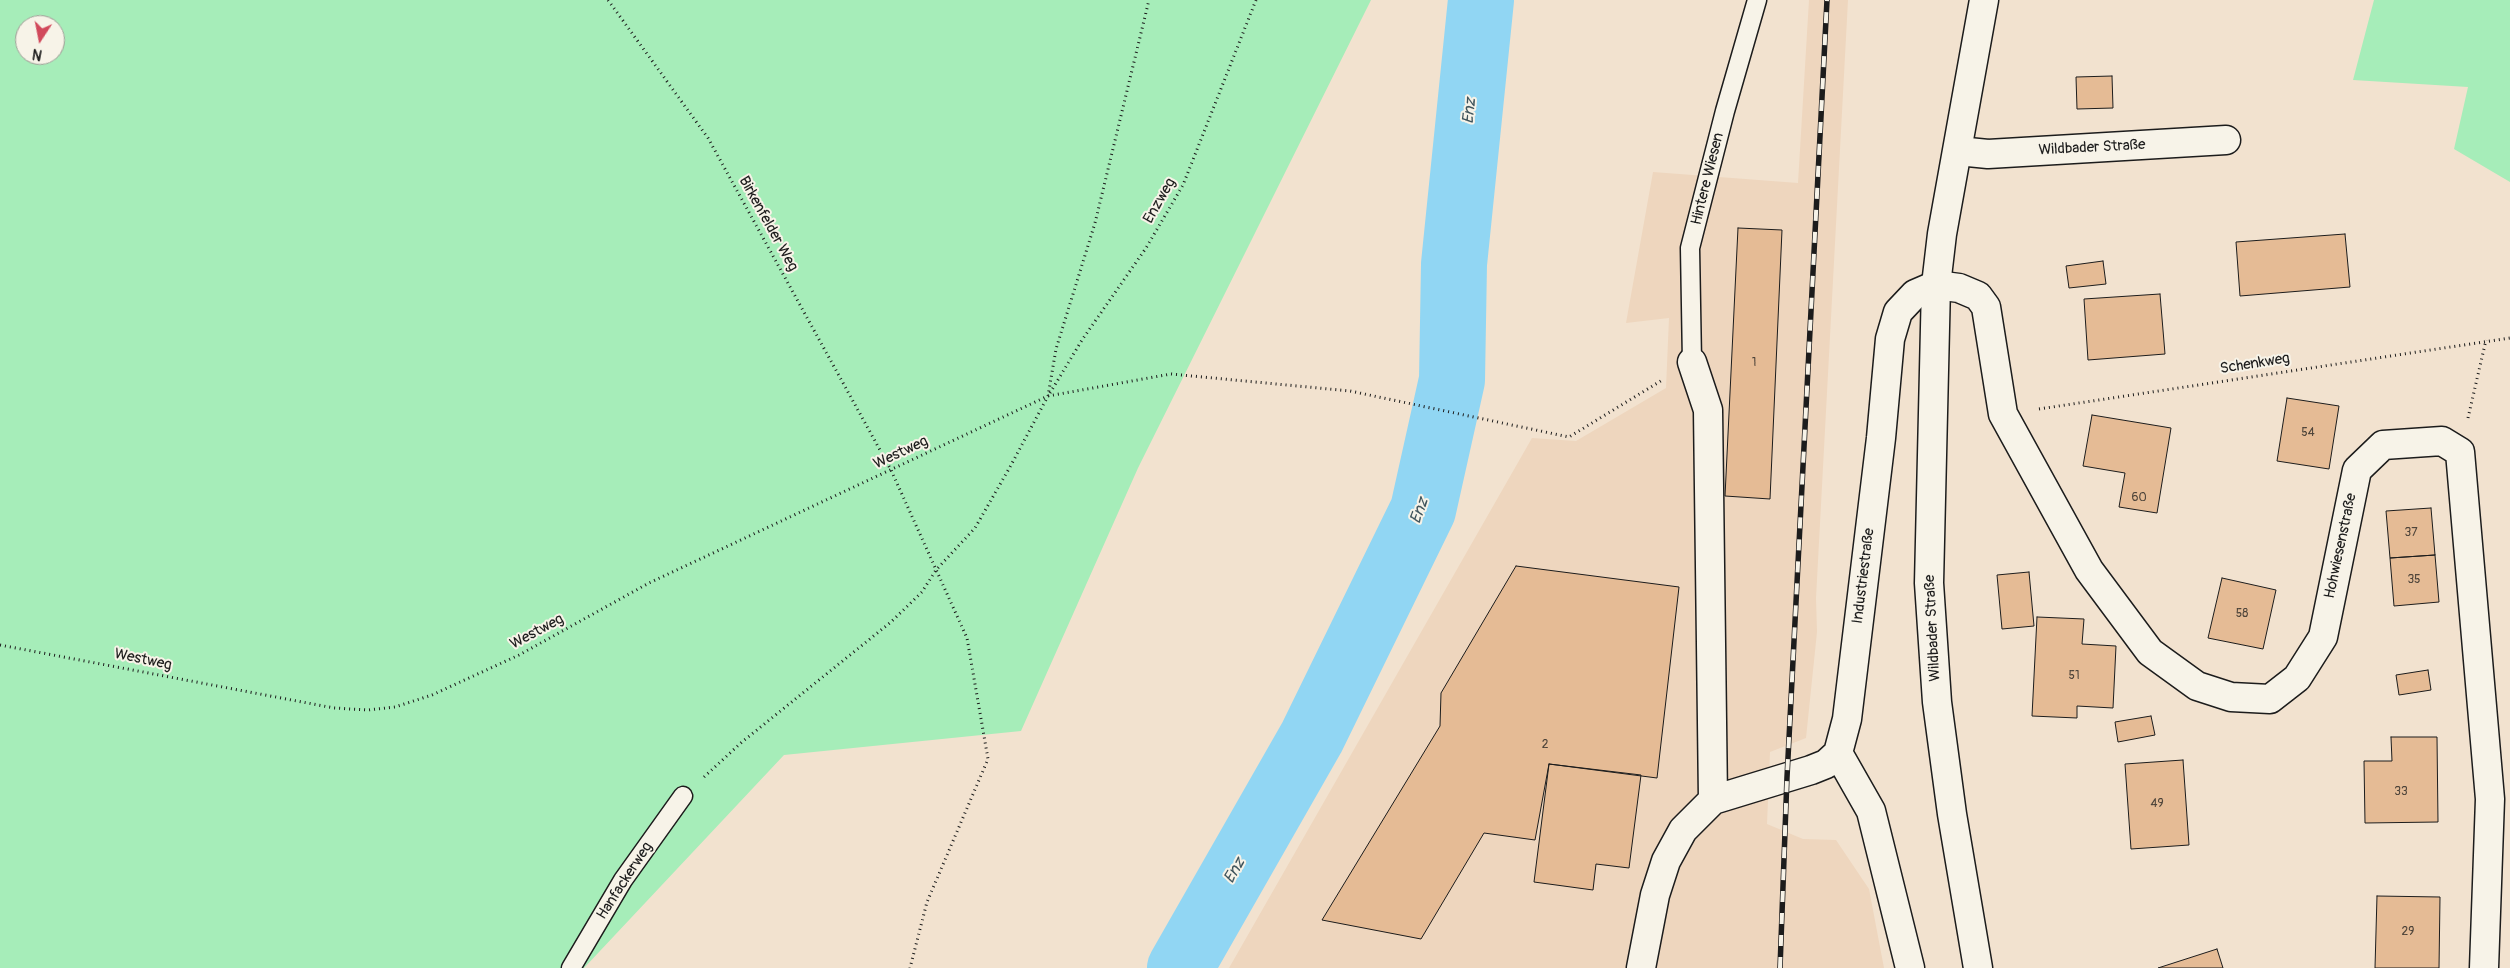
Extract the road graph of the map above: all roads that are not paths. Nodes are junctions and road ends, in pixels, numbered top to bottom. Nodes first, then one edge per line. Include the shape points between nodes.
1 (1757, 0) edge
2 (1984, 0) edge
3 (2226, 140) dead end
4 (1958, 152) junction
5 (1936, 285) junction
6 (1692, 362) joint
7 (1838, 753) junction
8 (683, 796) road end
9 (1713, 800) junction
10 (571, 968) edge
11 (1640, 968) edge
12 (1910, 968) edge
13 (1978, 968) edge
14 (2484, 968) edge

1 - 6 lane, Hintere Wiesen via 1690,248
2 - 4 street, Wildbader Straße
3 - 4 street, Wildbader Straße via 1988,154
4 - 5 street, Wildbader Straße
5 - 7 street, Industriestraße via 1915,294 1898,312 1890,339 1847,719
5 - 13 street, Wildbader Straße via 1930,584 1937,702
5 - 14 street, Hohwiesenstraße via 1959,288 1978,296 1986,307 2003,414 2089,570 2150,652 2196,686 2231,696 2270,699 2297,678 2323,637 2357,470 2383,445 2442,442 2460,452 2490,799
6 - 9 street via 1708,410
7 - 9 street via 1826,764 1811,770
7 - 12 street via 1871,811
8 - 10 lane, Hanfackerweg via 623,880
9 - 11 street via 1682,830 1666,861 1655,895

